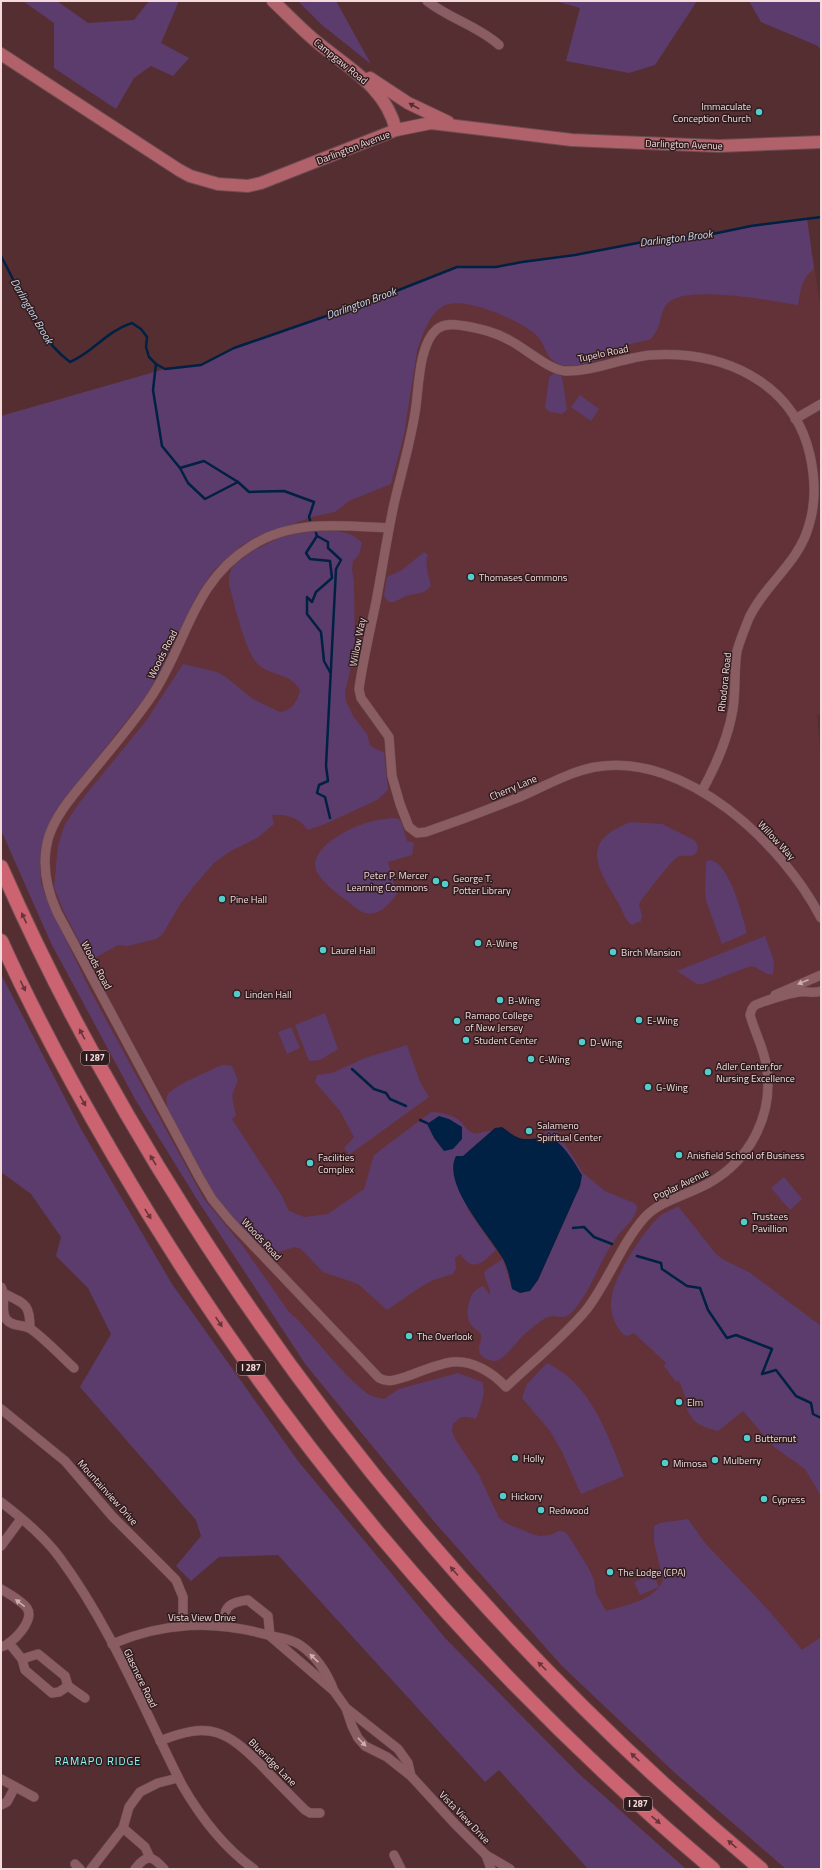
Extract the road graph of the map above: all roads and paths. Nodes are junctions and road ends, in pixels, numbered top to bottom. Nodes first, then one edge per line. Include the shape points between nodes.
1 (273, 1) edge
2 (427, 1) edge
3 (499, 45) dead end
4 (1, 54) edge
5 (339, 59) junction
6 (462, 127) junction
7 (396, 130) junction
8 (821, 142) edge
9 (821, 404) edge
10 (795, 419) junction
11 (389, 528) junction
12 (776, 580) joint
13 (390, 753) joint
14 (702, 791) junction
15 (1, 867) edge
16 (821, 918) edge
17 (1, 941) edge
18 (821, 975) edge
19 (821, 991) edge
20 (768, 1000) junction
21 (3, 1290) edge
22 (30, 1328) junction
23 (74, 1368) dead end
24 (506, 1387) joint
25 (1, 1409) edge
26 (1, 1502) edge
27 (21, 1519) junction
28 (1, 1546) edge
29 (1, 1589) edge
30 (182, 1626) junction
31 (225, 1626) junction
32 (270, 1636) junction
33 (112, 1644) junction
34 (5, 1645) edge
35 (22, 1659) junction
36 (68, 1686) junction
37 (85, 1698) dead end
38 (346, 1708) junction
39 (160, 1741) junction
40 (411, 1776) junction
41 (178, 1778) junction
42 (1, 1779) edge
43 (15, 1787) junction
44 (34, 1797) dead end
45 (1, 1805) edge
46 (320, 1812) dead end
47 (123, 1828) junction
48 (486, 1854) junction
49 (394, 1855) dead end
50 (150, 1858) junction
51 (247, 1867) edge
52 (91, 1869) edge
53 (135, 1869) edge
54 (164, 1869) edge
55 (401, 1869) edge
56 (491, 1869) edge
57 (510, 1869) edge
58 (713, 1869) edge
59 (761, 1869) edge

1 - 5 main road, Campgaw Road
2 - 3 street via 448,15 488,35
4 - 7 main road, Darlington Avenue via 178,170 218,184 235,186 261,183
6 -> 5 main road via 418,108
5 - 7 main road, Campgaw Road via 383,98 394,119
6 - 7 main road, Darlington Avenue via 431,124
6 - 8 main road, Darlington Avenue via 572,140 719,146
9 - 10 street
10 - 11 street, Tupelo Road via 784,402 768,387 738,369 717,361 683,355 649,355 564,371 552,367 493,332 449,324 435,331 425,349 414,421
10 - 12 street, Tupelo Road via 808,447 812,463 813,505 802,544
11 - 13 street, Willow Way via 359,689 361,698 389,737
11 - 24 street, Woods Road via 316,526 290,529 252,545 220,570 198,602 170,664 151,696 62,811 49,836 46,875 57,912 149,1086 212,1199 230,1221 379,1378 392,1381 452,1362 480,1367 498,1377
12 - 14 street, Rhodora Road via 753,611 744,631 738,651 734,706 729,728 725,743
13 - 14 street, Cherry Lane via 392,776 400,804 409,827 417,833 474,815 565,777 594,768 615,765 647,770
14 - 16 street, Willow Way via 748,825 769,845 792,873
59 -> 15 highway, I 287 via 649,1770 515,1638 425,1538 320,1407 224,1270 133,1126 71,1014
17 -> 58 highway, I 287 via 64,1067 149,1215 244,1358 311,1449 400,1559 515,1686 595,1765
18 -> 20 street, Poplar Avenue via 778,992
19 - 20 street via 796,992
20 - 24 street, Poplar Avenue via 755,1005 750,1015 767,1068 768,1090 766,1109 758,1132 748,1148 723,1174 708,1184 656,1208 645,1217 586,1311
21 - 22 street via 24,1304 30,1315
21 - 22 street via 6,1319 15,1326
22 - 23 street
25 - 30 street, Mountainview Drive via 65,1461 112,1516 176,1580 183,1597
26 - 27 street, Glasmere Road
27 - 28 street
27 - 33 street, Glasmere Road via 59,1557
34 -> 29 street via 14,1640 28,1620 28,1612 26,1607
30 - 31 street, Vista View Drive
30 - 33 street, Vista View Drive via 153,1629
31 - 32 street, Vista View Drive
31 - 32 street via 224,1616 227,1607 236,1601 248,1600 268,1616
32 - 38 street, Vista View Drive via 334,1691
33 - 39 street, Glasmere Road
34 - 35 street
35 - 36 street via 38,1654 65,1676
35 - 36 street via 25,1670 52,1693
36 - 37 street
38 - 40 street, Vista View Drive via 398,1749 408,1763
38 -> 40 street, Vista View Drive via 352,1726 365,1746 386,1757
39 - 41 street, Glasmere Road
39 - 46 street, Blueridge Lane via 191,1731 214,1732 226,1736 241,1745 305,1810 310,1813
40 - 48 street, Vista View Drive
41 - 47 street via 158,1783 140,1792 129,1807
41 - 51 street, Glasmere Road via 205,1821
42 - 43 street
43 - 44 street
43 - 45 street via 7,1802
47 - 50 street via 145,1847
47 - 52 street
48 - 56 street, Vista View Drive
48 - 57 street, Vista View Drive
49 - 55 street
50 - 53 street via 141,1861
50 - 54 street via 155,1859

